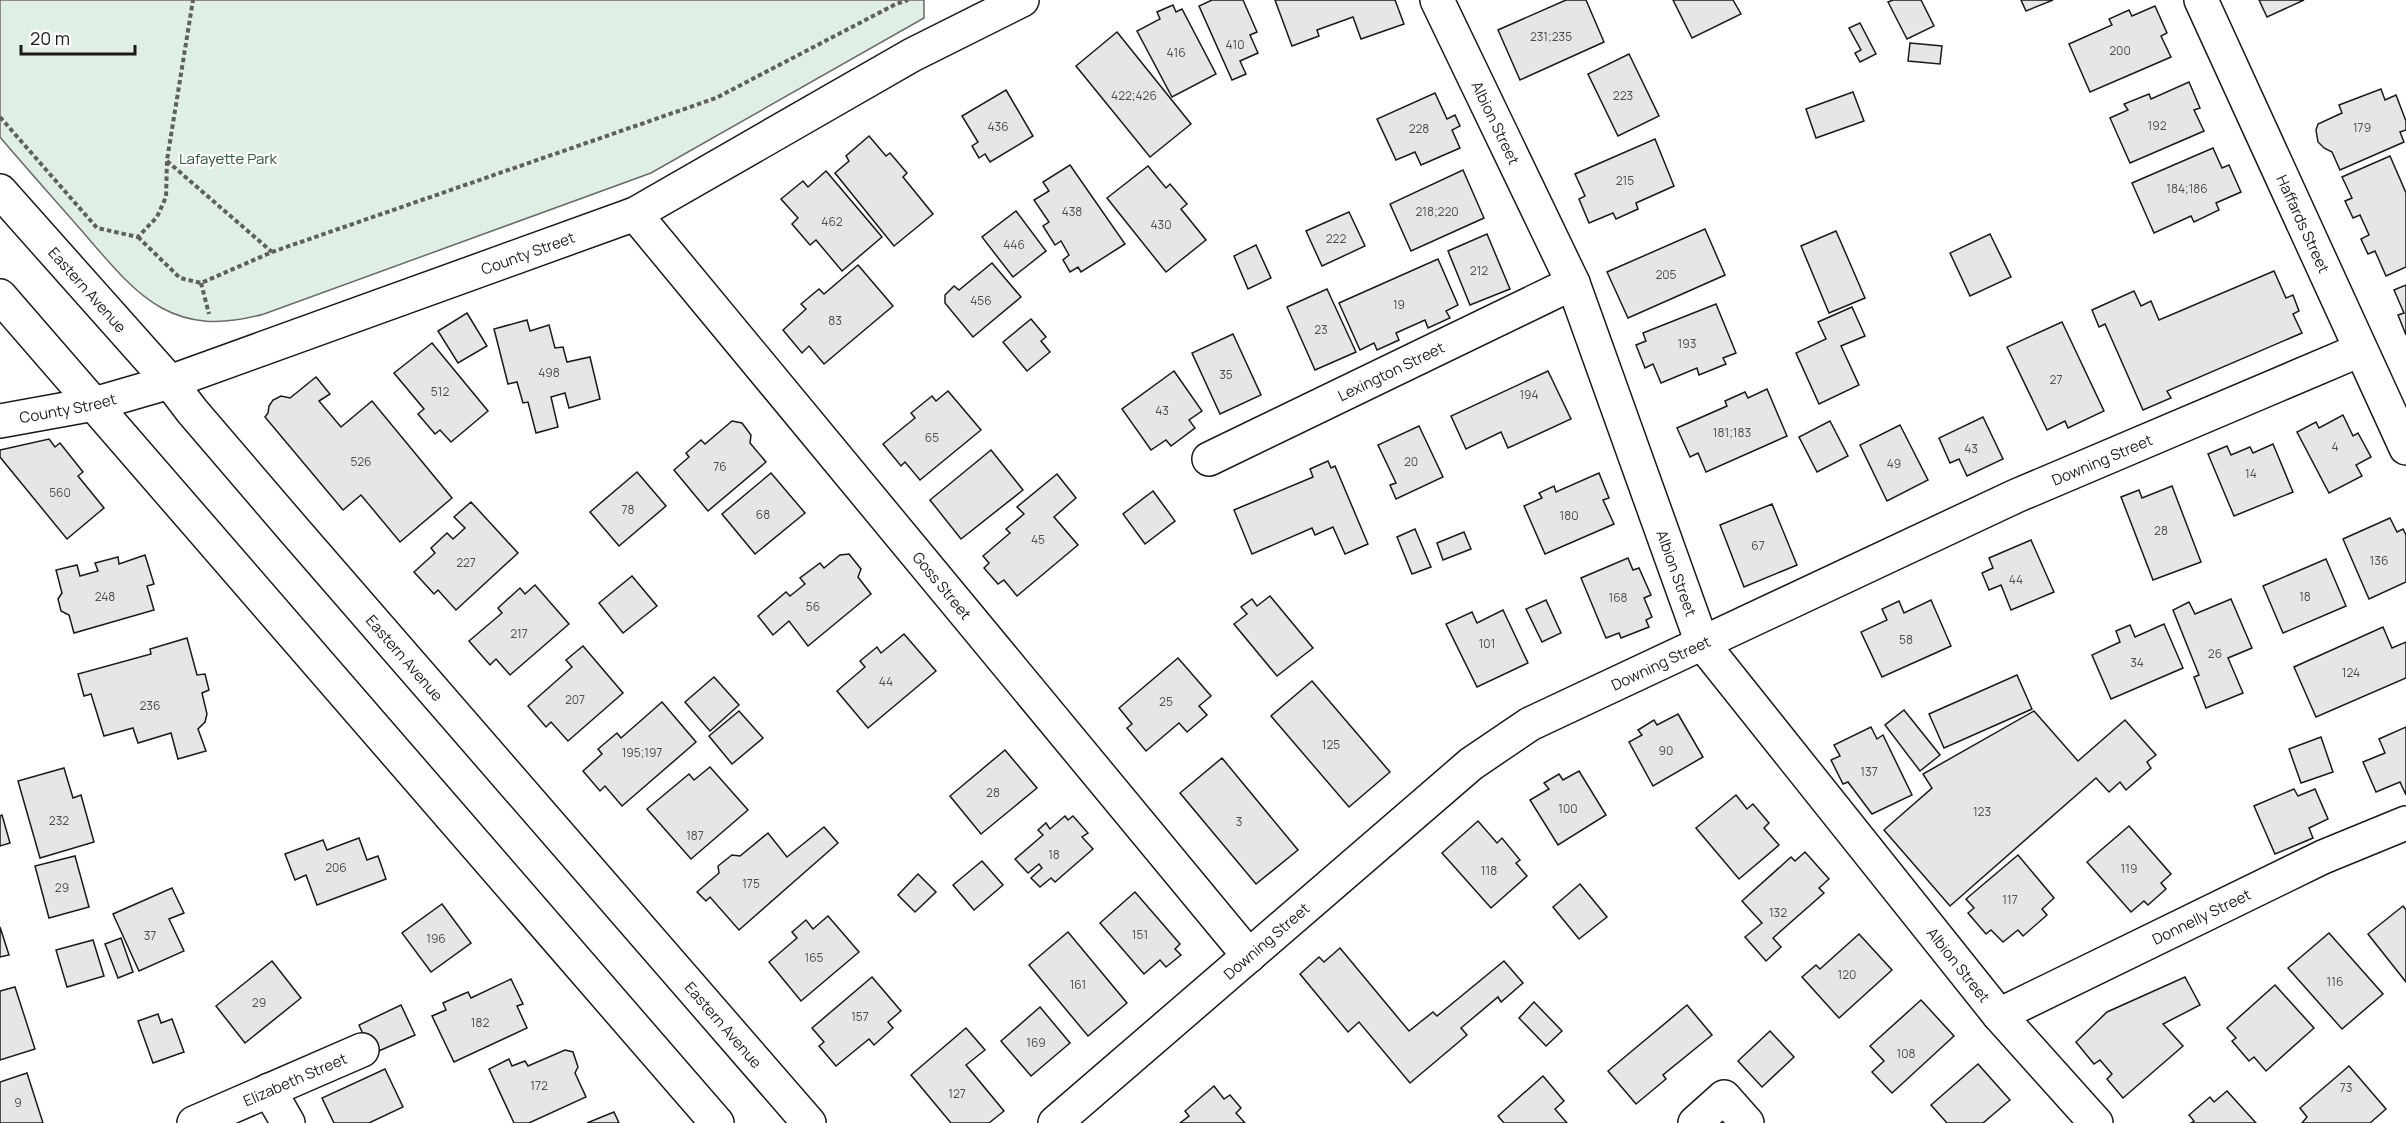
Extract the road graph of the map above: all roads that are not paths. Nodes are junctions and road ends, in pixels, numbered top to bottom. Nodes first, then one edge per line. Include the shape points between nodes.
1 (1022, 0) edge
2 (1437, 0) edge
3 (2201, 0) edge
4 (2, 197) edge
5 (635, 213) junction
6 (1573, 283) junction
7 (0, 296) edge
8 (2360, 350) junction
9 (170, 382) junction
10 (94, 404) junction
11 (0, 422) edge
12 (2406, 448) edge
13 (1209, 459) dead end
14 (1702, 643) junction
15 (2406, 823) edge
16 (1249, 956) junction
17 (1999, 1015) junction
18 (362, 1050) dead end
19 (269, 1090) junction
20 (194, 1123) edge
21 (288, 1123) edge
22 (717, 1123) edge
23 (809, 1123) edge
24 (1055, 1123) edge
25 (1695, 1123) edge
26 (1747, 1123) edge
27 (2096, 1123) edge

1 - 5 street, County Street via 912,55
2 - 6 street, Albion Street
3 - 8 street, Haffards Street
4 - 9 street, Eastern Avenue
5 - 9 street, County Street
5 - 16 street, Goss Street
6 - 13 street, Lexington Street
6 - 14 street, Albion Street
7 - 10 street
8 - 12 street, Haffards Street
8 - 14 street, Downing Street via 2016,496
9 - 10 street, County Street
9 - 23 street, Eastern Avenue
10 - 11 street, County Street
10 - 22 street
14 - 16 street, Downing Street via 1530,724 1471,764
14 - 17 street, Albion Street
15 - 17 street, Donnelly Street via 2323,857
16 - 24 street, Downing Street
17 - 27 street, Albion Street
18 - 19 street, Elizabeth Street
19 - 20 street, Elizabeth Street
19 - 21 street
25 - 26 street via 1724,1097

